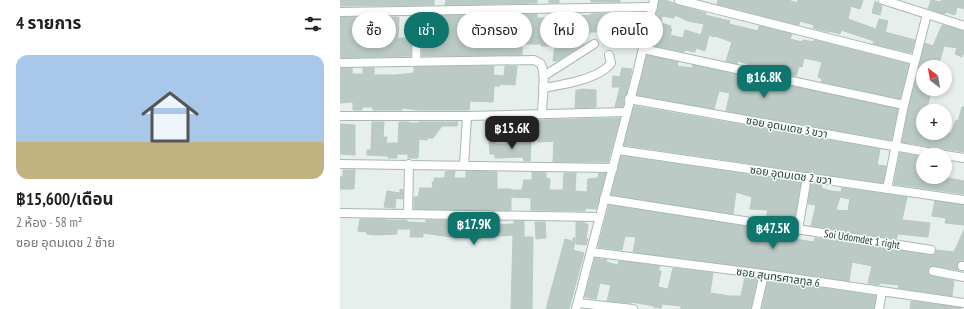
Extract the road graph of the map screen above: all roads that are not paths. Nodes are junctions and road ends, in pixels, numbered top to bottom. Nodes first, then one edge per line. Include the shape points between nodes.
1 (679, 0) edge
2 (883, 0) edge
3 (653, 4) edge
4 (418, 11) junction
5 (340, 12) edge
6 (927, 14) junction
7 (964, 26) edge
8 (594, 44) dead end
9 (643, 49) junction
10 (609, 55) dead end
11 (915, 60) junction
12 (416, 61) junction
13 (340, 63) edge
14 (544, 76) junction
15 (543, 88) junction
16 (630, 99) junction
17 (904, 105) junction
18 (626, 112) junction
19 (542, 113) junction
20 (340, 116) edge
21 (467, 116) junction
22 (896, 147) junction
23 (618, 150) junction
24 (916, 150) edge
25 (952, 156) edge
26 (964, 158) edge
27 (340, 164) edge
28 (409, 164) junction
29 (464, 165) junction
30 (612, 168) junction
31 (807, 177) junction
32 (887, 189) junction
33 (604, 199) junction
34 (964, 200) edge
35 (340, 213) edge
36 (408, 214) junction
37 (599, 217) junction
38 (798, 230) junction
39 (931, 250) dead end
40 (591, 252) junction
41 (933, 271) dead end
42 (764, 274) junction
43 (964, 277) edge
44 (882, 292) junction
45 (964, 303) edge
46 (577, 306) edge
47 (633, 309) edge
48 (756, 309) edge
49 (879, 309) edge

1 - 11 street
2 - 6 street
3 - 4 street
3 - 9 street
4 - 5 street
4 - 12 street
6 - 7 street
6 - 11 street
8 - 14 street
9 - 16 street
9 - 17 street
10 - 15 street via 611,63 600,72
11 - 17 street
12 - 13 street
12 - 14 street via 534,60 540,63
14 - 15 street
15 - 19 street
16 - 18 street
16 - 22 street, ซอย อุดมเดช 3 ขวา
17 - 22 street
18 - 19 street
18 - 23 street
19 - 21 street
20 - 21 street
21 - 29 street
22 - 24 street, ซอย อุดมเดช 3 ขวา
22 - 32 street
23 - 30 street
23 - 31 street, ซอย อุดมเดช 2 ขวา
25 - 26 street, ซอย อุดมเดช 3 ขวา
27 - 28 street
28 - 29 street
28 - 36 street
29 - 30 street
30 - 33 street
31 - 32 street, ซอย อุดมเดช 2 ขวา
31 - 38 street
32 - 34 street, ซอย อุดมเดช 2 ขวา
33 - 37 street
33 - 38 street, Soi Udomdet 1 right
35 - 36 street
36 - 37 street
37 - 40 street
38 - 39 street, Soi Udomdet 1 right
40 - 42 street, ซอย สุนทรศาลทูล 6
40 - 46 street
41 - 43 street
42 - 44 street, ซอย สุนทรศาลทูล 6
42 - 48 street
44 - 45 street, ซอย สุนทรศาลทูล 6
44 - 49 street
46 - 47 street

